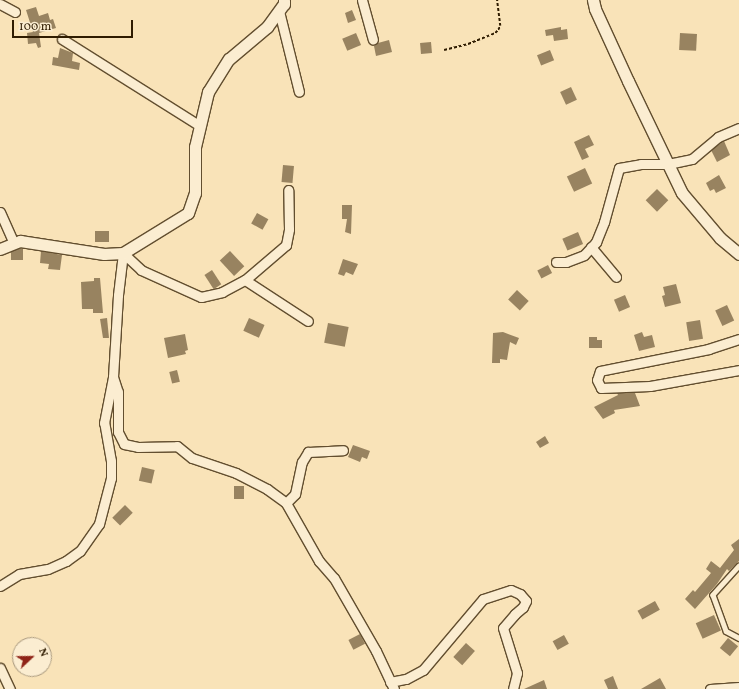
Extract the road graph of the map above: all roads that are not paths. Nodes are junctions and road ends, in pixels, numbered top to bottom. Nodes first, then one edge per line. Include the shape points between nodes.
1 (284, 0) edge
2 (362, 0) edge
3 (595, 3) edge
4 (0, 4) edge
5 (279, 11) junction
6 (15, 12) dead end
7 (62, 39) dead end
8 (373, 40) dead end
9 (299, 92) dead end
10 (200, 126) junction
11 (739, 128) edge
12 (668, 164) junction
13 (288, 190) dead end
14 (0, 212) edge
15 (14, 243) junction
16 (591, 247) junction
17 (0, 249) edge
18 (124, 253) junction
19 (739, 254) edge
20 (556, 262) dead end
21 (616, 277) dead end
22 (245, 280) junction
23 (308, 321) dead end
24 (739, 339) edge
25 (739, 370) edge
26 (113, 377) junction
27 (343, 450) dead end
28 (286, 503) junction
29 (739, 566) edge
30 (0, 586) edge
31 (739, 638) edge
32 (0, 668) edge
33 (392, 686) edge
34 (739, 687) edge
35 (10, 689) edge
36 (513, 689) edge
37 (710, 689) edge

1 - 5 street
2 - 8 street
3 - 12 street
4 - 6 street
5 - 9 street
5 - 10 street via 267,27 229,59 208,92
7 - 10 street
10 - 18 street via 195,147 195,193 188,213
11 - 12 street via 718,137 692,159
12 - 16 street via 641,164 619,168 604,222 596,242
12 - 19 street via 682,193 720,238
13 - 22 street via 289,229 286,245
14 - 15 street
15 - 17 street
15 - 18 street via 20,241 104,254
16 - 20 street via 584,255 566,262
16 - 21 street
18 - 22 street via 141,270 201,297 222,292
18 - 26 street via 118,295
22 - 23 street
24 - 25 street via 709,349 600,372 597,380 601,388 650,386
26 - 28 street via 118,392 118,432 124,444 138,447 177,446 192,458 236,473 267,489
26 - 30 street via 104,423 111,461 111,478 99,524 80,551 66,561 48,569 19,574
27 - 28 street via 308,452 302,462 295,494
28 - 33 street via 319,562 334,578 376,651
29 - 31 lane via 713,595 726,631
32 - 35 street
33 - 36 street via 423,670 483,599 511,590 520,594 526,601 523,608 503,628 516,673
34 - 37 street

